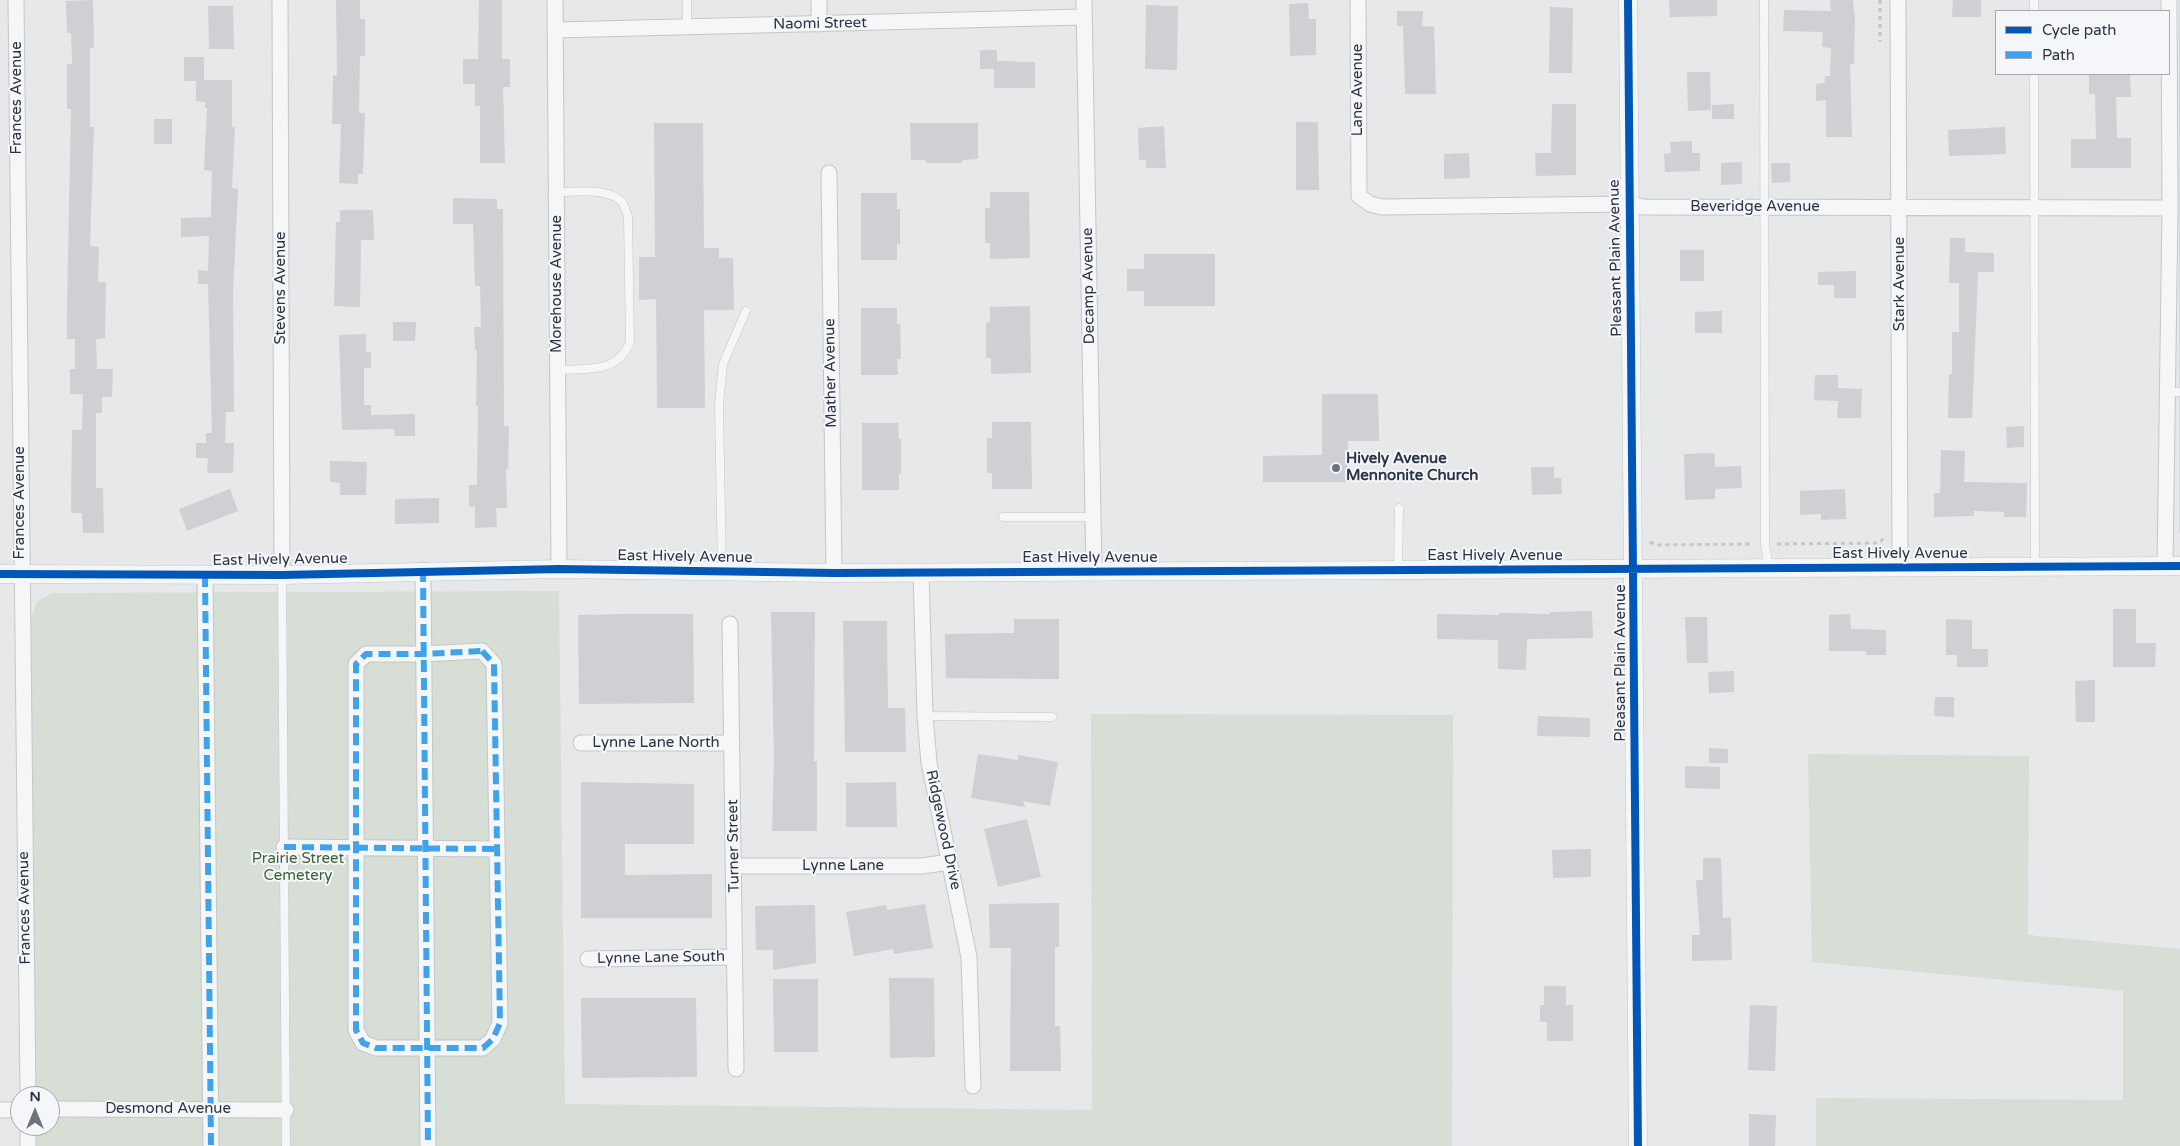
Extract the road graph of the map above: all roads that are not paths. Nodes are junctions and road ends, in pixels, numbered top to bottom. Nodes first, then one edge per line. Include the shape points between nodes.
1 (16, 0) edge
2 (280, 0) edge
3 (555, 0) edge
4 (687, 0) edge
5 (819, 0) edge
6 (1084, 0) edge
7 (1358, 0) edge
8 (1628, 0) edge
9 (1764, 0) edge
10 (1898, 0) edge
11 (1084, 17) junction
12 (820, 24) junction
13 (687, 27) junction
14 (556, 30) junction
15 (2034, 75) edge
16 (2169, 75) edge
17 (829, 173) dead end
18 (1358, 180) joint
19 (557, 192) junction
20 (1629, 204) junction
21 (1764, 207) junction
22 (1900, 207) junction
23 (2036, 208) junction
24 (2170, 208) junction
25 (746, 311) dead end
26 (558, 370) junction
27 (2174, 392) edge
28 (1399, 508) dead end
29 (1003, 517) dead end
30 (1093, 517) junction
31 (2173, 566) edge
32 (2035, 567) junction
33 (559, 568) junction
34 (1769, 568) junction
35 (1900, 568) junction
36 (1634, 569) junction
37 (423, 570) junction
38 (1398, 570) junction
39 (722, 571) junction
40 (921, 572) junction
41 (1094, 572) junction
42 (834, 573) junction
43 (0, 574) edge
44 (21, 574) junction
45 (205, 575) junction
46 (282, 575) junction
47 (730, 624) dead end
48 (424, 654) junction
49 (925, 716) junction
50 (1052, 717) dead end
51 (581, 743) dead end
52 (732, 743) junction
53 (284, 847) junction
54 (358, 848) junction
55 (497, 849) junction
56 (425, 850) junction
57 (950, 862) junction
58 (735, 866) junction
59 (734, 957) junction
60 (588, 960) dead end
61 (428, 1048) junction
62 (736, 1069) dead end
63 (28, 1086) edge
64 (973, 1086) dead end
65 (210, 1108) junction
66 (60, 1110) edge
67 (286, 1110) junction
68 (211, 1146) edge
69 (286, 1146) edge
70 (428, 1146) edge
71 (1638, 1146) edge

1 - 44 street, Frances Avenue
2 - 46 street, Stevens Avenue
3 - 14 street, Morehouse Avenue
4 - 13 lane
5 - 12 street
6 - 11 street, Decamp Avenue
7 - 18 street, Lane Avenue
8 - 20 street, Pleasant Plain Avenue
9 - 21 lane
10 - 22 street, Stark Avenue
11 - 12 street, Naomi Street
11 - 30 street, Decamp Avenue
12 - 13 street, Naomi Street
13 - 14 street, Naomi Street
14 - 19 street, Morehouse Avenue
15 - 23 lane
16 - 24 street
17 - 42 street, Mather Avenue
18 - 20 street, Beveridge Avenue via 1359,196 1382,207
19 - 26 street, Morehouse Avenue
19 - 26 lane via 597,192 613,196 622,203 628,216 630,342 625,354 605,367
20 - 21 street, Beveridge Avenue via 1643,207
20 - 36 street, Pleasant Plain Avenue
21 - 22 street, Beveridge Avenue
21 - 34 lane via 1765,544
22 - 23 street, Beveridge Avenue
22 - 35 street, Stark Avenue
23 - 24 street, Beveridge Avenue
23 - 32 lane
24 - 27 street
25 - 39 lane via 723,364 719,405
26 - 33 street, Morehouse Avenue
27 - 31 street
28 - 38 lane
29 - 30 lane
30 - 41 street, Decamp Avenue
31 - 32 street, East Hively Avenue
32 - 35 street, East Hively Avenue
33 - 37 street, East Hively Avenue
33 - 39 street, East Hively Avenue
34 - 35 street, East Hively Avenue
34 - 36 street, East Hively Avenue
36 - 38 street, East Hively Avenue
36 - 71 street, Pleasant Plain Avenue
37 - 46 street, East Hively Avenue
37 - 48 street
38 - 41 street, East Hively Avenue
39 - 42 street, East Hively Avenue
40 - 41 street, East Hively Avenue
40 - 42 street, East Hively Avenue
40 - 49 street, Ridgewood Drive
43 - 44 street, East Hively Avenue
44 - 45 street, East Hively Avenue
44 - 63 street, Frances Avenue
45 - 46 street, East Hively Avenue
45 - 65 street
46 - 53 lane
47 - 52 street, Turner Street
48 - 54 street via 366,654 356,664
48 - 55 street via 482,651 494,664
48 - 56 street
49 - 50 lane
49 - 57 street, Ridgewood Drive via 929,762
51 - 52 street, Lynne Lane North
52 - 58 street, Turner Street
53 - 54 street
53 - 67 lane
54 - 56 street
54 - 61 street via 356,1030 363,1043 376,1048
55 - 56 street
55 - 61 street via 500,1023 493,1039 483,1048
56 - 61 street
57 - 58 street, Lynne Lane via 922,866
57 - 64 street, Ridgewood Drive via 969,957
58 - 59 street, Turner Street
59 - 60 street, Lynne Lane South
59 - 62 street, Turner Street
61 - 70 street
65 - 66 street, Desmond Avenue
65 - 67 street, Desmond Avenue
65 - 68 street
67 - 69 lane

